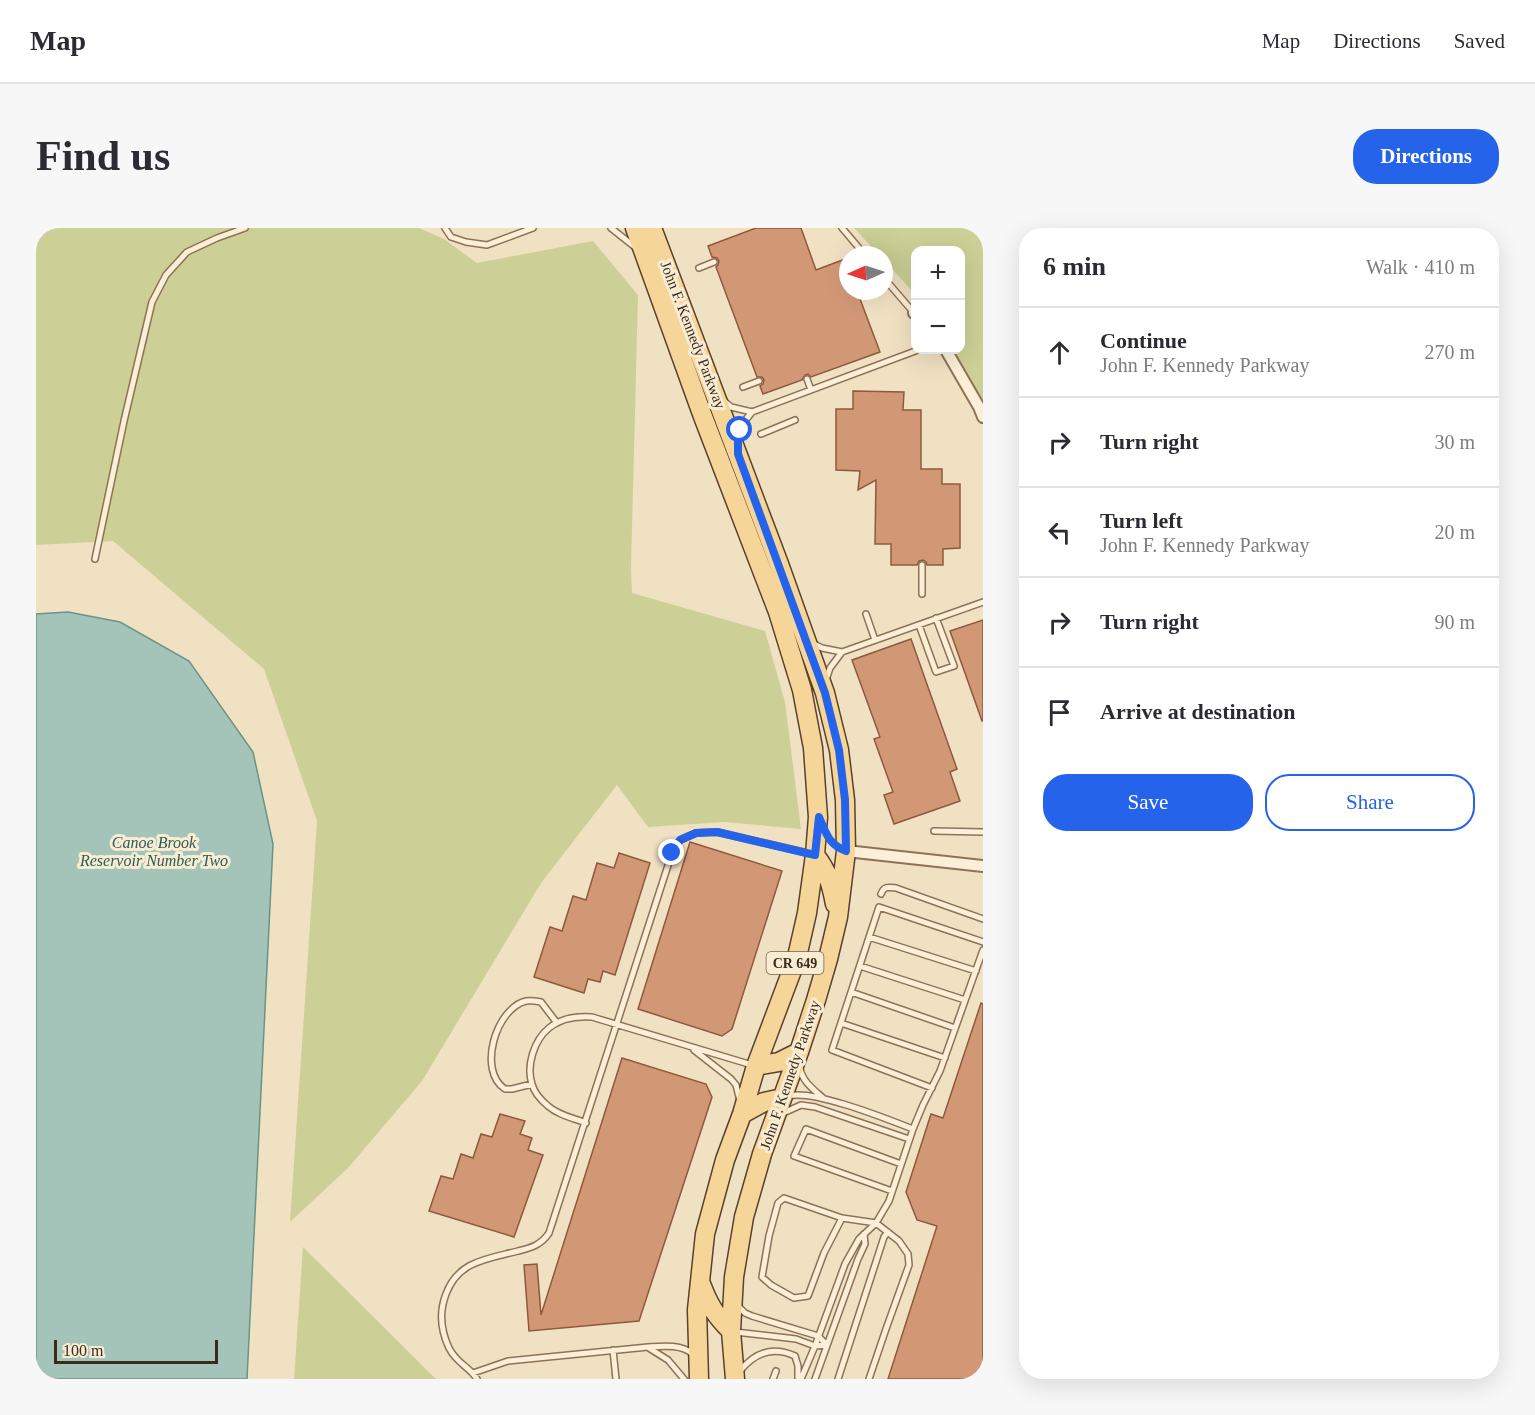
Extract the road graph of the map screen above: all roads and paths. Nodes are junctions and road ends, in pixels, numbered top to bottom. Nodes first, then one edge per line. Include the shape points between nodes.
1 (245, 228) edge
2 (445, 228) edge
3 (533, 228) edge
4 (610, 228) edge
5 (635, 228) edge
6 (652, 228) edge
7 (842, 228) edge
8 (857, 246) edge
9 (645, 255) junction
10 (714, 262) dead end
11 (699, 268) dead end
12 (893, 289) edge
13 (911, 309) edge
14 (911, 353) edge
15 (948, 354) edge
16 (807, 379) dead end
17 (759, 381) dead end
18 (743, 387) dead end
19 (811, 390) junction
20 (715, 392) junction
21 (752, 412) junction
22 (983, 417) edge
23 (795, 420) dead end
24 (761, 434) dead end
25 (738, 454) junction
26 (95, 559) dead end
27 (922, 565) dead end
28 (922, 594) dead end
29 (983, 602) edge
30 (866, 614) dead end
31 (936, 618) junction
32 (919, 625) junction
33 (806, 640) junction
34 (875, 640) junction
35 (842, 652) junction
36 (823, 688) junction
37 (819, 817) junction
38 (934, 831) dead end
39 (983, 832) edge
40 (846, 851) junction
41 (815, 855) junction
42 (983, 866) edge
43 (881, 894) dead end
44 (838, 917) junction
45 (983, 920) edge
46 (869, 937) junction
47 (983, 942) edge
48 (983, 950) edge
49 (860, 966) junction
50 (976, 971) junction
51 (851, 992) junction
52 (966, 1000) junction
53 (557, 1023) junction
54 (841, 1023) junction
55 (617, 1025) junction
56 (955, 1028) junction
57 (691, 1047) junction
58 (799, 1052) junction
59 (945, 1058) junction
60 (756, 1066) junction
61 (532, 1084) junction
62 (932, 1088) junction
63 (782, 1098) junction
64 (824, 1099) junction
65 (742, 1114) junction
66 (774, 1121) junction
67 (586, 1123) junction
68 (913, 1129) junction
69 (909, 1139) junction
70 (901, 1164) junction
71 (892, 1191) junction
72 (842, 1218) junction
73 (876, 1223) junction
74 (888, 1232) junction
75 (864, 1234) junction
76 (700, 1282) junction
77 (733, 1291) junction
78 (731, 1331) junction
79 (818, 1336) junction
80 (827, 1345) junction
81 (814, 1346) junction
82 (648, 1347) junction
83 (613, 1350) junction
84 (697, 1357) junction
85 (776, 1371) dead end
86 (473, 1373) junction
87 (735, 1378) edge
88 (477, 1379) edge
89 (616, 1379) edge
90 (684, 1379) edge
91 (699, 1379) edge
92 (711, 1379) edge
93 (773, 1379) edge
94 (799, 1379) edge
95 (815, 1379) edge
96 (838, 1379) edge
97 (869, 1379) edge

1 - 26 lane via 187,252 166,275 152,302
2 - 3 lane via 451,237 487,245
4 - 9 lane
5 - 9 main road, John F. Kennedy Parkway / CR 649
6 - 20 main road, John F. Kennedy Parkway / CR 649
7 - 8 lane
9 - 37 main road, John F. Kennedy Parkway / CR 649 via 778,612 802,690 813,748
10 - 11 lane
12 - 13 lane
14 - 19 lane
15 - 22 street
16 - 19 lane
17 - 18 lane
19 - 21 lane
20 - 21 lane via 731,407
20 - 25 main road, John F. Kennedy Parkway / CR 649
21 - 25 lane via 740,430
23 - 24 lane
25 - 33 main road, John F. Kennedy Parkway / CR 649
27 - 28 lane
29 - 31 lane
30 - 34 lane
31 - 32 lane
31 - 32 lane via 954,666 936,672
32 - 34 lane
33 - 35 lane
33 - 36 main road, John F. Kennedy Parkway / CR 649
34 - 35 lane
35 - 36 lane via 830,668
36 - 40 main road, John F. Kennedy Parkway / CR 649 via 839,750
37 - 40 main road via 829,840
37 - 41 main road, John F. Kennedy Parkway / CR 649
38 - 39 lane
40 - 42 street
40 - 44 main road, John F. Kennedy Parkway / CR 649
41 - 44 main road via 825,867
41 - 55 lane via 717,832 696,833 680,840 672,853
41 - 60 main road, John F. Kennedy Parkway / CR 649 via 797,957
43 - 45 lane via 886,887 896,888
44 - 58 main road, John F. Kennedy Parkway / CR 649
46 - 47 lane via 879,907
46 - 49 lane
46 - 50 lane
48 - 50 lane
49 - 51 lane
49 - 52 lane
50 - 52 lane
51 - 54 lane
51 - 56 lane
52 - 56 lane
53 - 55 lane via 579,1016
53 - 61 lane via 544,1033 532,1057
53 - 61 lane via 540,1002 524,1001 508,1013 497,1032 492,1046 496,1082 505,1089
54 - 59 lane
54 - 62 lane via 832,1050
55 - 57 lane
55 - 67 lane
56 - 59 lane
57 - 60 lane
57 - 65 lane via 731,1078
58 - 60 main road via 779,1062
58 - 63 main road, John F. Kennedy Parkway / CR 649
58 - 64 lane via 801,1074
59 - 62 lane
60 - 65 main road, John F. Kennedy Parkway / CR 649
61 - 67 lane via 549,1107
62 - 68 lane
63 - 64 lane via 795,1094
63 - 65 main road
63 - 66 main road, John F. Kennedy Parkway / CR 649
64 - 68 lane
65 - 76 main road, John F. Kennedy Parkway / CR 649 via 705,1234
66 - 69 lane via 783,1112 801,1105
66 - 77 main road, John F. Kennedy Parkway / CR 649 via 744,1217
67 - 86 lane via 545,1240 530,1248 470,1264 449,1286 441,1317 444,1333 459,1363
68 - 69 lane
69 - 70 lane
70 - 71 lane
70 - 71 lane via 806,1129 794,1156
71 - 73 lane
72 - 72 lane via 808,1296 794,1298 762,1277 778,1203 784,1198
72 - 73 lane
73 - 74 lane
73 - 75 lane
74 - 96 lane
74 - 97 lane via 908,1254 909,1265
75 - 79 lane via 845,1264
75 - 80 lane via 865,1244
76 - 78 main road via 717,1316
76 - 84 main road, John F. Kennedy Parkway / CR 649
77 - 78 main road, John F. Kennedy Parkway / CR 649
77 - 79 lane via 745,1313
78 - 81 lane
78 - 87 main road, John F. Kennedy Parkway / CR 649
79 - 80 lane
79 - 81 lane
80 - 81 lane
80 - 95 lane
81 - 94 lane
82 - 83 lane
82 - 84 lane via 687,1349
82 - 90 lane via 668,1360
83 - 86 lane via 508,1361
83 - 89 lane
84 - 91 main road, John F. Kennedy Parkway / CR 649
84 - 92 main road
85 - 93 lane
86 - 88 lane
87 - 94 lane via 753,1357 767,1351 785,1351 795,1356

